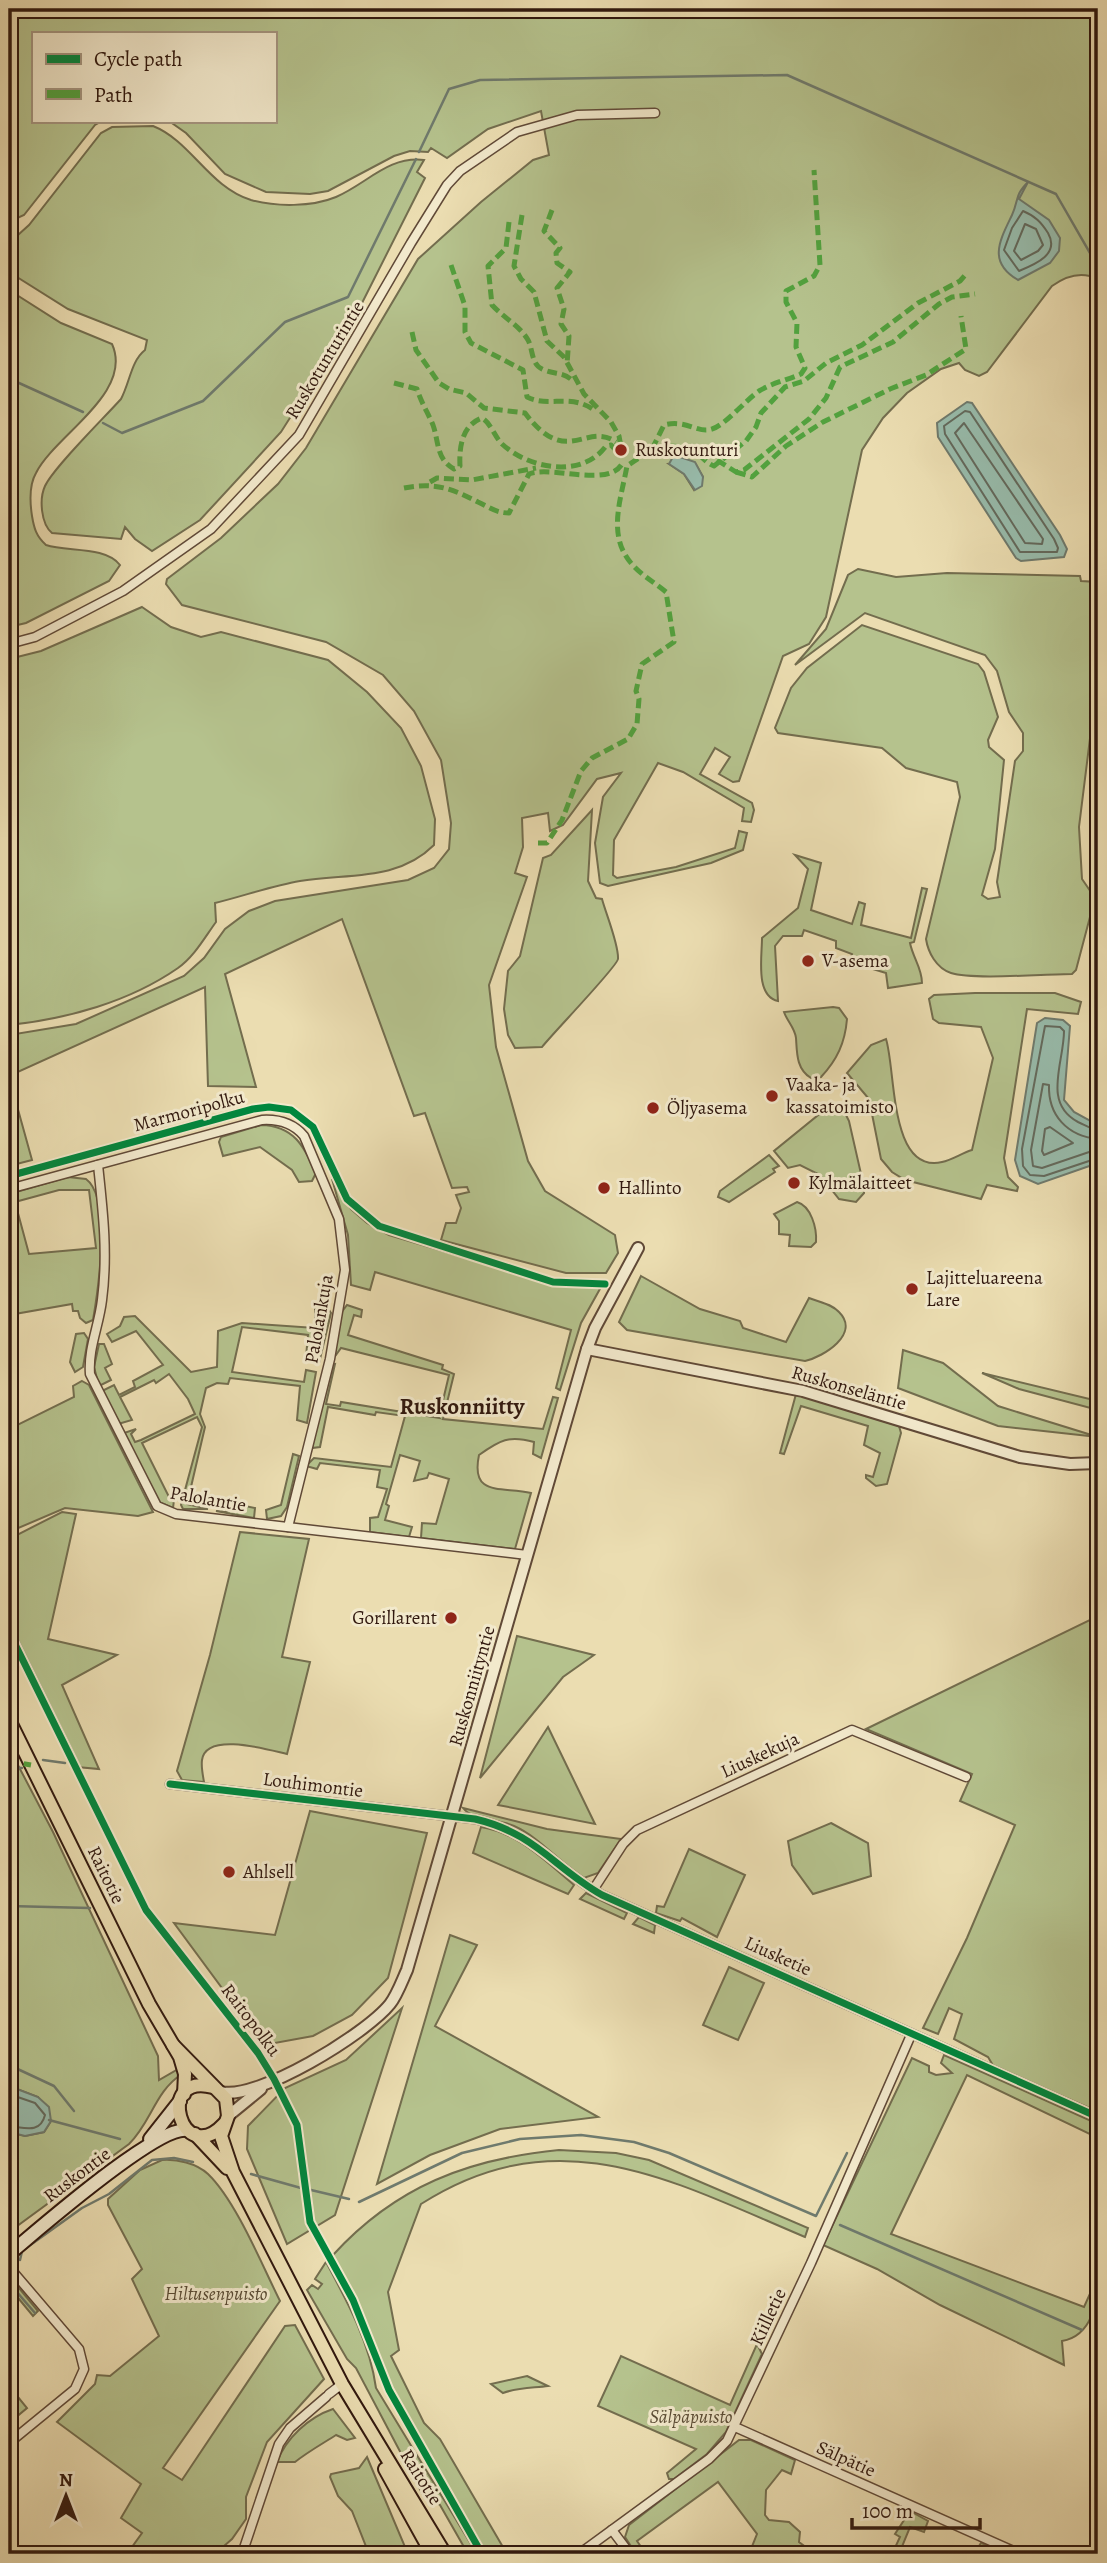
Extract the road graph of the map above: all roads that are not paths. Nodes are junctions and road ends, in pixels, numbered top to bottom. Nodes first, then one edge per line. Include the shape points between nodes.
1 (655, 113) dead end
2 (9, 645) edge
3 (98, 1166) junction
4 (9, 1189) edge
5 (638, 1248) dead end
6 (587, 1349) junction
7 (1098, 1463) edge
8 (288, 1527) junction
9 (527, 1555) junction
10 (9, 1720) edge
11 (966, 1777) dead end
12 (170, 1784) dead end
13 (452, 1817) junction
14 (593, 1890) junction
15 (911, 2035) junction
16 (173, 2045) junction
17 (274, 2079) junction
18 (217, 2090) junction
19 (182, 2097) junction
20 (1098, 2117) edge
21 (226, 2120) junction
22 (191, 2132) junction
23 (136, 2155) junction
24 (239, 2182) junction
25 (9, 2254) edge
26 (9, 2267) edge
27 (342, 2384) junction
28 (363, 2421) junction
29 (736, 2427) junction
30 (9, 2443) edge
31 (612, 2530) junction
32 (242, 2554) edge
33 (432, 2554) edge
34 (445, 2554) edge
35 (579, 2554) edge
36 (631, 2554) edge
37 (1020, 2554) edge

1 - 2 street, Ruskotunturintie via 577,115 517,132 460,171 411,243 299,435 211,529 123,591 35,637
3 - 4 street
3 - 8 street, Palolantie via 107,1246 89,1374 152,1500 162,1510 176,1514
3 - 8 street, Palolankuja via 253,1122 279,1120 293,1126 309,1145 334,1203 345,1270 330,1359
5 - 6 street, Ruskonniityntie
6 - 7 street, Ruskonseläntie via 803,1391 1020,1457
6 - 9 street, Ruskonniityntie
8 - 9 street, Palolantie
9 - 13 street, Ruskonniityntie
10 - 16 main road, Raitotie
11 - 14 street, Liuskekuja via 852,1730 637,1830
12 - 13 street, Louhimontie
13 - 14 street, Liusketie via 516,1831
13 - 17 street, Ruskonniityntie via 407,1970 390,2004 352,2038
14 - 15 street, Liusketie
15 - 20 street, Liusketie
15 - 29 street, Kiilletie
16 - 18 main road, Raitotie
16 - 19 main road, Raitotie via 186,2074
17 - 18 street, Ruskonniityntie via 239,2094
17 - 21 street, Ruskonniityntie
18 - 19 main road via 197,2086
18 - 21 main road via 226,2099
19 - 22 main road via 179,2117
19 - 23 main road, Ruskontie
21 - 22 main road via 211,2134
21 - 24 main road, Raitotie via 222,2145
22 - 23 main road, Ruskontie via 177,2129
22 - 24 main road, Raitotie
23 - 25 main road, Ruskontie
24 - 27 main road, Raitotie
26 - 30 street via 79,2349 84,2369 75,2389
27 - 28 main road, Raitotie
27 - 32 street via 290,2427 279,2444
28 - 33 main road, Raitotie
28 - 34 main road, Raitotie
29 - 31 street, Kiilletie via 709,2459
29 - 37 street, Sälpätie
31 - 35 street, Kiilletie
31 - 36 street

